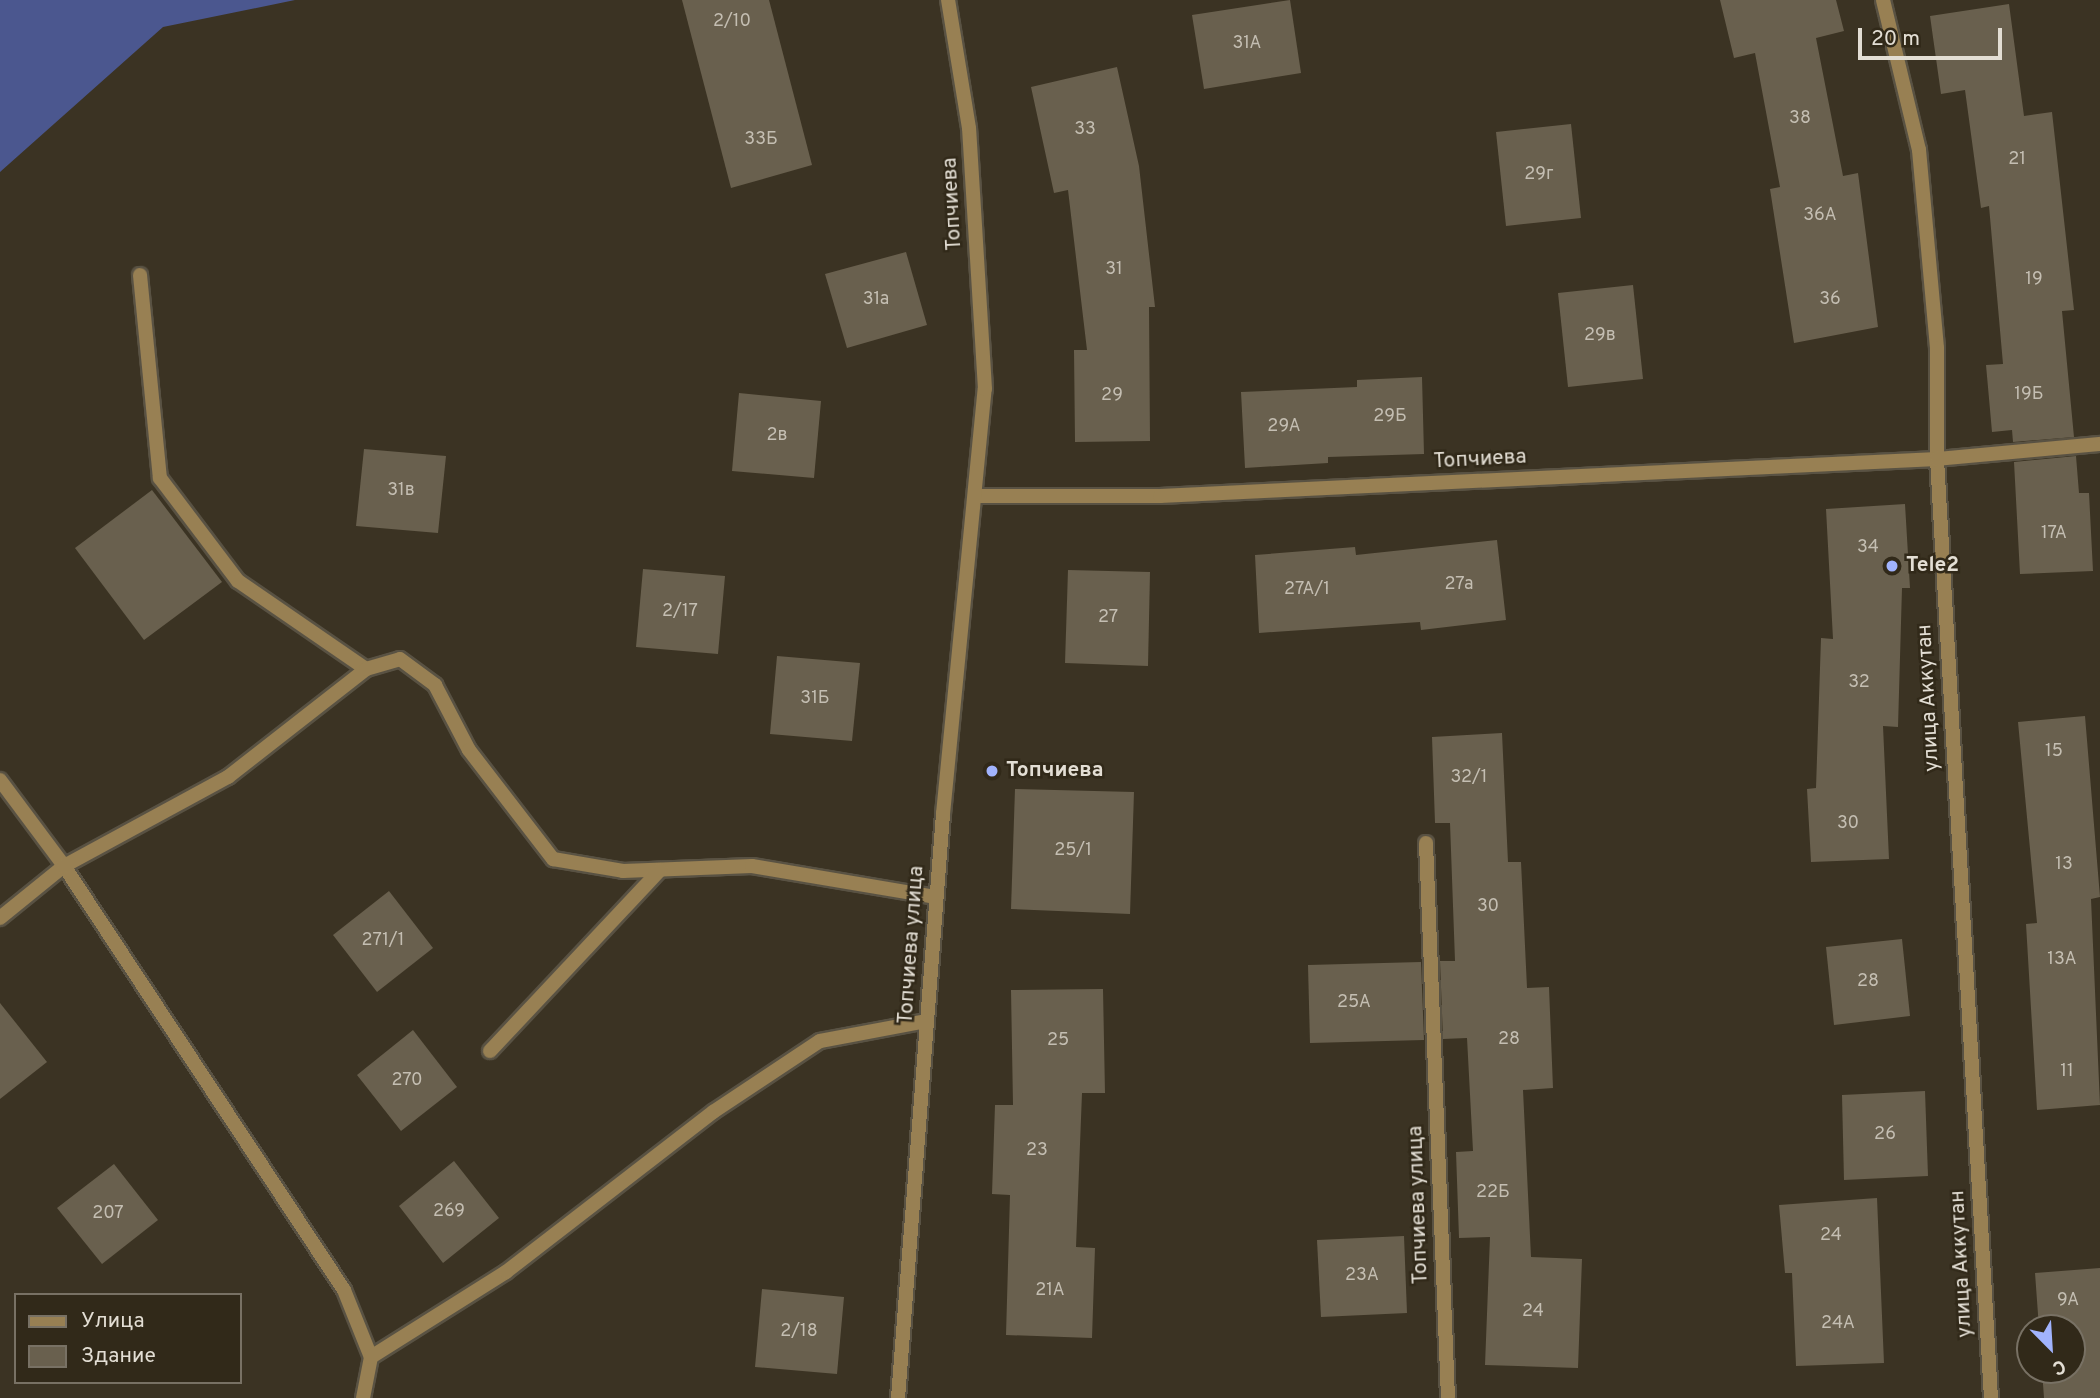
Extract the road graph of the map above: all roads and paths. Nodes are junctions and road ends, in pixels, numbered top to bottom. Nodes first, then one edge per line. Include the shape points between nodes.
1 (948, 0) edge
2 (1884, 0) edge
3 (139, 275) dead end
4 (2100, 444) edge
5 (1937, 459) junction
6 (978, 496) junction
7 (366, 669) junction
8 (0, 780) edge
9 (1426, 843) dead end
10 (64, 866) junction
11 (660, 870) junction
12 (936, 897) junction
13 (0, 918) edge
14 (927, 1021) junction
15 (490, 1051) dead end
16 (372, 1357) junction
17 (363, 1398) edge
18 (898, 1398) edge
19 (1448, 1398) edge
20 (1991, 1398) edge

1 - 6 street, Топчиева via 969,128 985,389
2 - 5 street, улица Аккутан via 1919,150 1937,348
3 - 7 street via 160,478 238,581
4 - 5 street, Топчиева
5 - 6 street, Топчиева via 1160,496
5 - 20 street, улица Аккутан
6 - 12 street, Топчиева улица
7 - 10 street via 228,777
7 - 11 street via 400,659 435,685 469,750 552,859 624,872
8 - 10 street
9 - 19 street, Топчиева улица
10 - 13 street
10 - 16 street via 344,1290
11 - 12 street via 752,866
11 - 15 street
12 - 14 street, Топчиева улица
14 - 16 street via 820,1041 713,1112 506,1272
14 - 18 street, Топчиева улица
16 - 17 street

